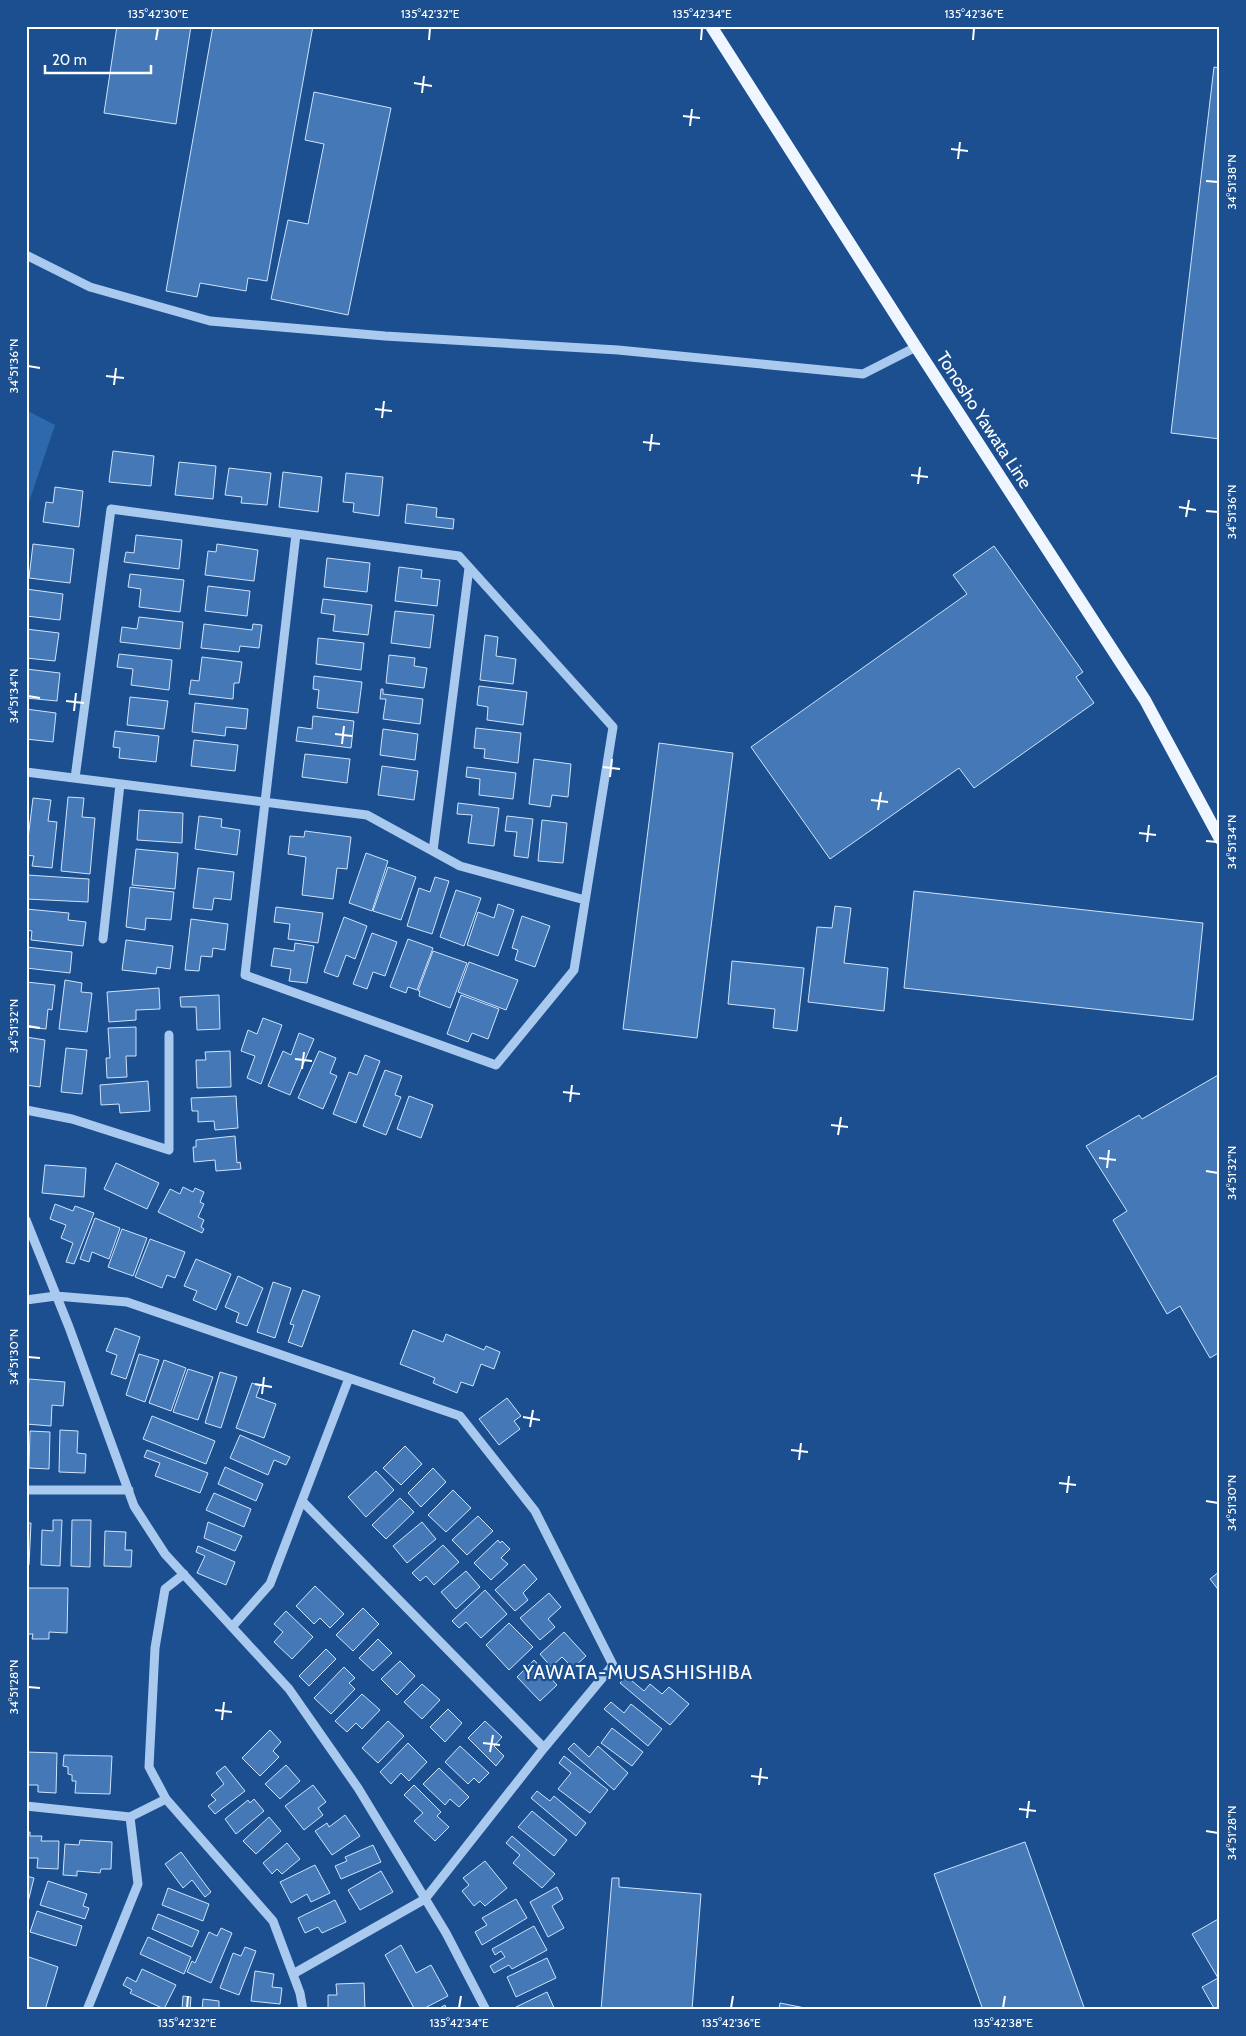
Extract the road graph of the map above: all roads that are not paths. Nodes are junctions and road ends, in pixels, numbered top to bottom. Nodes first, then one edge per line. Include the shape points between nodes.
1 (711, 26) edge
2 (26, 255) edge
3 (916, 347) junction
4 (296, 534) junction
5 (469, 568) junction
6 (26, 772) edge
7 (75, 778) junction
8 (120, 784) junction
9 (265, 802) junction
10 (1220, 839) edge
11 (433, 851) junction
12 (585, 900) junction
13 (103, 939) dead end
14 (169, 1035) dead end
15 (26, 1110) edge
16 (26, 1220) edge
17 (56, 1296) junction
18 (26, 1300) edge
19 (349, 1378) junction
20 (26, 1490) edge
21 (129, 1490) junction
22 (302, 1501) junction
23 (184, 1574) junction
24 (232, 1627) junction
25 (544, 1748) junction
26 (166, 1799) junction
27 (26, 1806) edge
28 (130, 1817) junction
29 (425, 1899) junction
30 (293, 1974) junction
31 (86, 2010) edge
32 (303, 2010) edge
33 (486, 2010) edge

1 - 3 main road, Tonosho Yawata Line
2 - 3 street via 90,287 210,321 385,336 618,350 863,374
3 - 10 main road, Tonosho Yawata Line via 1145,700
4 - 5 street via 459,556
4 - 7 street via 111,510
4 - 9 street
5 - 11 street
5 - 12 street via 613,727
6 - 7 street
7 - 8 street
8 - 9 street
8 - 13 street
9 - 11 street via 367,815
9 - 12 street via 245,975 496,1065 574,970
11 - 12 street via 460,866
14 - 15 street via 170,1150 72,1119
16 - 17 street
17 - 18 street
17 - 19 street via 127,1302
17 - 21 street
19 - 22 street
19 - 25 street via 460,1416 535,1511 613,1665
20 - 21 street
21 - 23 street via 134,1506 165,1554
22 - 24 street via 270,1584
22 - 25 street
23 - 24 street
23 - 26 street via 166,1589 155,1648 150,1767
24 - 29 street via 289,1689 358,1788
25 - 29 street
26 - 28 street
26 - 30 street via 273,1921
27 - 28 street
28 - 31 street via 138,1884
29 - 30 street
29 - 33 street
30 - 32 street

